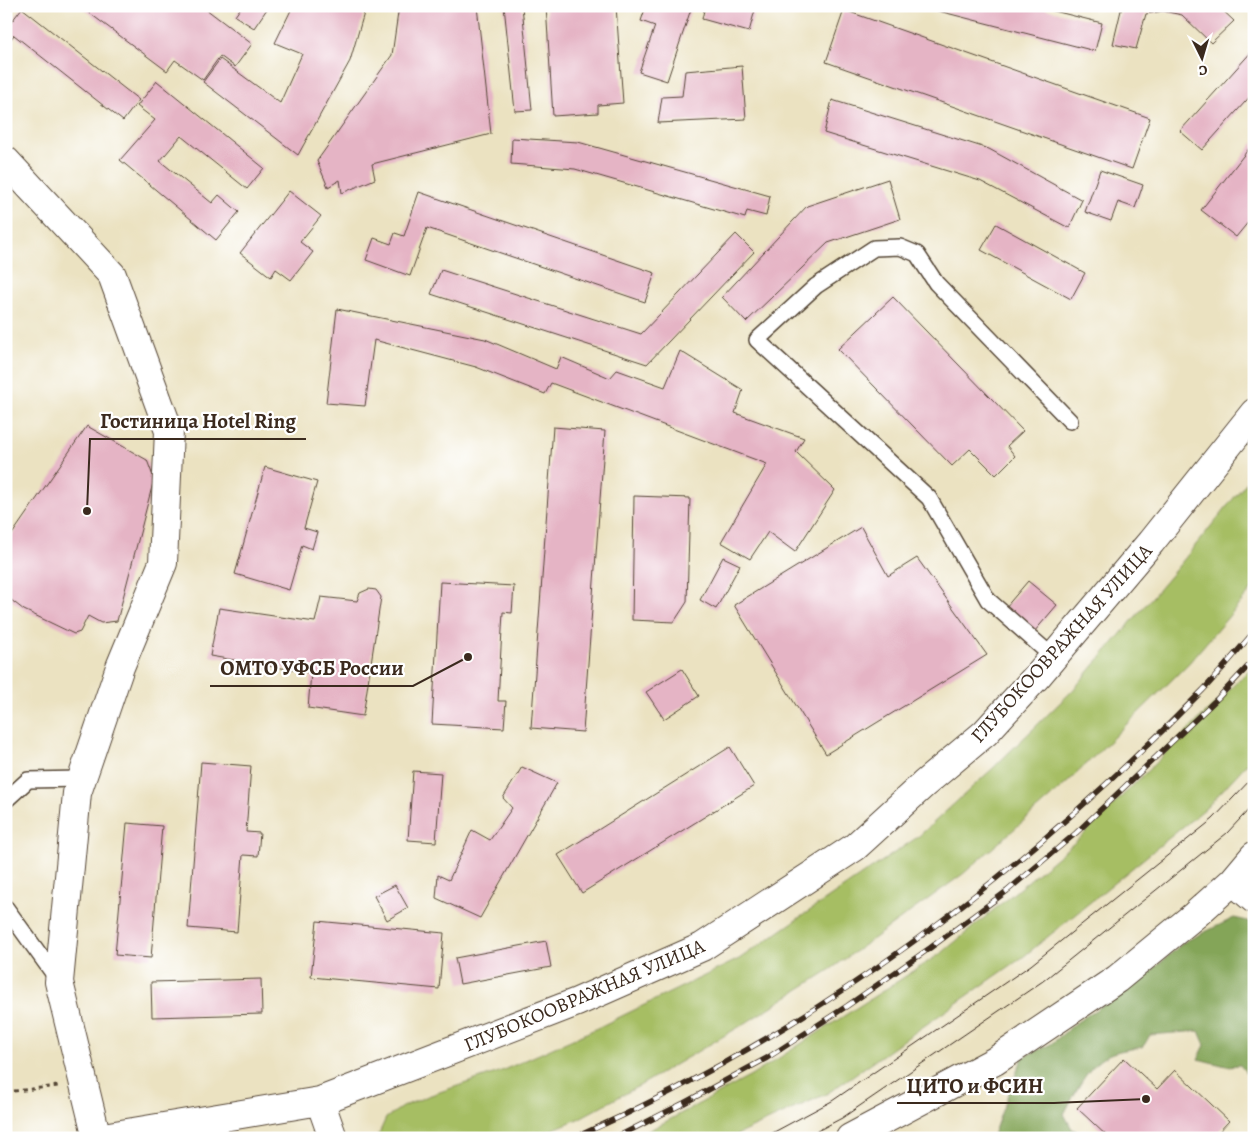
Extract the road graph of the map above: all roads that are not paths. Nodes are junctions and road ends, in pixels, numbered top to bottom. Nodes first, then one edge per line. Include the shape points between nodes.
1 (6, 161) edge
2 (1254, 413) edge
3 (1070, 421) dead end
4 (1053, 657) junction
5 (81, 779) junction
6 (6, 800) edge
7 (1254, 856) edge
8 (1233, 880) junction
9 (1254, 899) edge
10 (6, 908) edge
11 (59, 982) junction
12 (320, 1101) junction
13 (97, 1138) edge
14 (333, 1138) edge
15 (850, 1138) edge

1 - 5 street via 112,275 169,432 163,563 120,667
2 - 4 street, ГЛУБОКООВРАЖНАЯ УЛИЦА via 1152,542
3 - 4 lane via 936,283 917,254 900,247 874,248 849,264 816,286 757,340 928,498 988,600
4 - 12 street, ГЛУБОКООВРАЖНАЯ УЛИЦА via 985,732 855,847 702,948 577,1002
5 - 6 lane via 28,780
5 - 11 street via 76,793
7 - 8 street
8 - 9 street
8 - 15 street via 1117,979 995,1061
10 - 11 lane
11 - 13 street
12 - 13 street, ГЛУБОКООВРАЖНАЯ УЛИЦА
12 - 14 street

